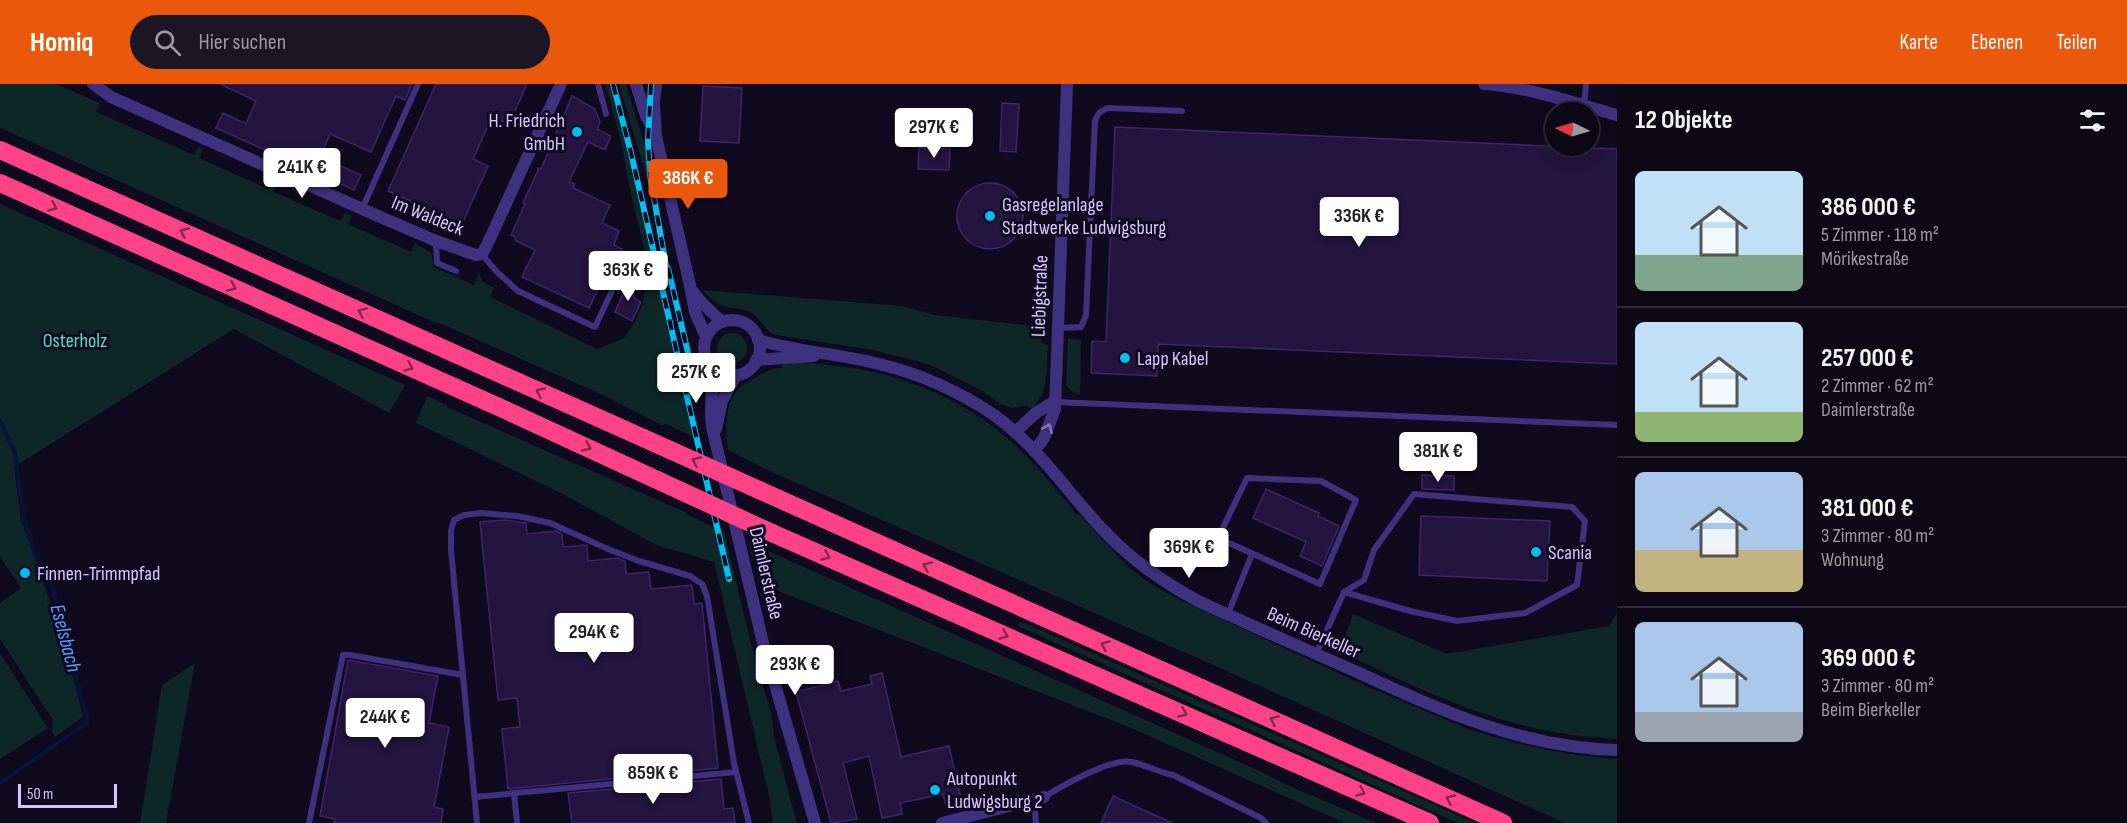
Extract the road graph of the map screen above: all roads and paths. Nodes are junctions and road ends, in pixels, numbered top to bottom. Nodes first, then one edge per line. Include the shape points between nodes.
1 (93, 84) edge
2 (418, 84) edge
3 (561, 84) edge
4 (598, 84) edge
5 (636, 84) edge
6 (656, 84) edge
7 (1067, 84) edge
8 (1484, 84) edge
9 (1586, 84) edge
10 (1571, 102) edge
11 (1583, 102) edge
12 (1599, 110) edge
13 (1182, 111) dead end
14 (606, 114) dead end
15 (1617, 115) edge
16 (656, 136) junction
17 (0, 150) edge
18 (0, 183) edge
19 (362, 209) junction
20 (436, 241) junction
21 (482, 254) junction
22 (626, 261) dead end
23 (456, 271) dead end
24 (691, 290) junction
25 (722, 322) junction
26 (1057, 328) junction
27 (706, 338) junction
28 (758, 340) junction
29 (822, 355) junction
30 (756, 360) junction
31 (713, 368) junction
32 (736, 375) junction
33 (1054, 402) junction
34 (1617, 425) edge
35 (1015, 432) junction
36 (715, 436) junction
37 (1034, 451) junction
38 (1252, 554) junction
39 (1344, 592) junction
40 (1227, 615) junction
41 (1316, 654) junction
42 (464, 675) junction
43 (1617, 750) edge
44 (736, 772) junction
45 (514, 793) junction
46 (475, 797) junction
47 (1039, 798) junction
48 (309, 823) edge
49 (477, 823) edge
50 (517, 823) edge
51 (749, 823) edge
52 (815, 823) edge
53 (942, 823) edge
54 (1036, 823) edge
55 (1266, 823) edge
56 (1430, 823) edge
57 (1503, 823) edge

1 - 19 street, Im Waldeck via 111,97
2 - 19 lane
3 - 21 street, Im Waldeck
4 - 14 lane
5 - 16 street
6 - 16 street
7 - 26 street, Liebigstraße
8 - 10 street
9 - 11 lane
12 - 15 street
13 - 26 lane via 1108,108 1097,115 1086,315 1081,327
16 - 24 street
57 -> 17 highway, bridge
18 -> 56 highway, bridge via 772,533
19 - 20 street, Im Waldeck
20 - 21 street, Im Waldeck
20 - 23 lane via 437,263
21 - 22 lane via 518,291 595,327
24 - 25 street
24 - 27 street via 694,312
25 - 27 street
25 - 28 street via 740,321 748,325
26 - 33 street, Liebigstraße
27 - 31 street via 706,357
28 - 29 street, Beim Bierkeller
28 - 30 street
29 - 30 street, Beim Bierkeller
29 - 35 street, Beim Bierkeller via 882,364 922,377 980,406
30 - 32 street via 748,370
31 - 32 street
31 - 36 street, Daimlerstraße via 711,412
32 - 36 street, Daimlerstraße via 722,401
33 - 34 lane
33 - 35 street via 1036,412
37 -> 33 street, Liebigstraße via 1049,429
35 - 37 street, Beim Bierkeller
36 - 52 street, Daimlerstraße via 763,643
37 - 40 street, Beim Bierkeller via 1131,557 1171,586
38 - 38 lane via 1218,538 1247,478 1321,480 1356,500 1320,584
38 - 40 lane
39 - 39 lane via 1364,580 1374,550 1414,494 1572,507 1585,521 1577,585 1525,613 1457,621
39 - 41 lane
40 - 41 street, Beim Bierkeller
41 - 43 street, Beim Bierkeller via 1494,729 1554,744
42 - 44 lane via 451,550 454,520 481,513 550,523 702,584 708,596
42 - 46 lane
42 - 48 lane via 343,655
44 - 45 lane
44 - 51 lane
45 - 46 lane
45 - 50 lane
46 - 49 lane
47 - 53 street
47 - 54 lane
47 - 55 lane via 1117,762 1132,762 1173,775

